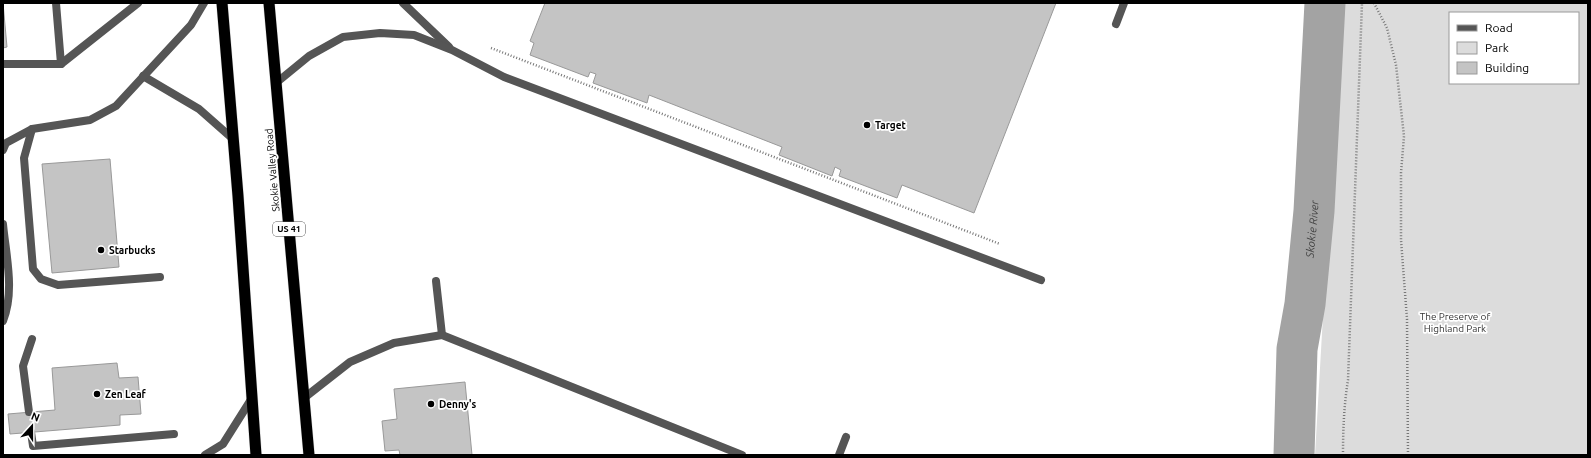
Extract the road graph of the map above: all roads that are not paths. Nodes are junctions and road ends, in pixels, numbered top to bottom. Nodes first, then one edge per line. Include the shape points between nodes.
1 (56, 3) edge
2 (138, 3) edge
3 (204, 3) edge
4 (222, 3) edge
5 (269, 3) edge
6 (404, 3) edge
7 (1124, 3) edge
8 (1116, 24) dead end
9 (452, 50) junction
10 (3, 64) edge
11 (61, 64) junction
12 (143, 76) junction
13 (276, 83) junction
14 (32, 129) junction
15 (233, 138) junction
16 (3, 150) edge
17 (3, 224) edge
18 (160, 277) dead end
19 (1041, 280) dead end
20 (436, 281) dead end
21 (3, 321) edge
22 (442, 336) junction
23 (32, 339) dead end
24 (252, 398) junction
25 (304, 398) junction
26 (29, 412) dead end
27 (31, 432) dead end
28 (174, 434) dead end
29 (846, 436) dead end
30 (205, 455) edge
31 (256, 455) edge
32 (309, 455) edge
33 (742, 455) edge
34 (839, 455) edge

1 - 11 street
2 - 11 street
3 - 12 street via 191,25
4 - 15 highway
5 - 13 highway, Skokie Valley Road / US 41
6 - 9 street
7 - 8 street
9 - 13 street via 414,35 380,33 343,37 309,56
9 - 19 street via 504,77
10 - 11 street
12 - 14 street via 116,106 90,120
12 - 15 street via 199,109
13 - 25 highway, Skokie Valley Road / US 41
14 - 16 street via 6,143
14 - 18 street via 24,158 33,268 41,279 58,285
15 - 24 highway
17 - 21 street via 9,288 8,308
20 - 22 street
22 - 25 street via 394,343 350,362
22 - 33 street
23 - 26 street via 23,366
24 - 30 street via 222,444
24 - 31 highway
25 - 32 highway, Skokie Valley Road / US 41
27 - 28 street via 33,446
29 - 34 street

